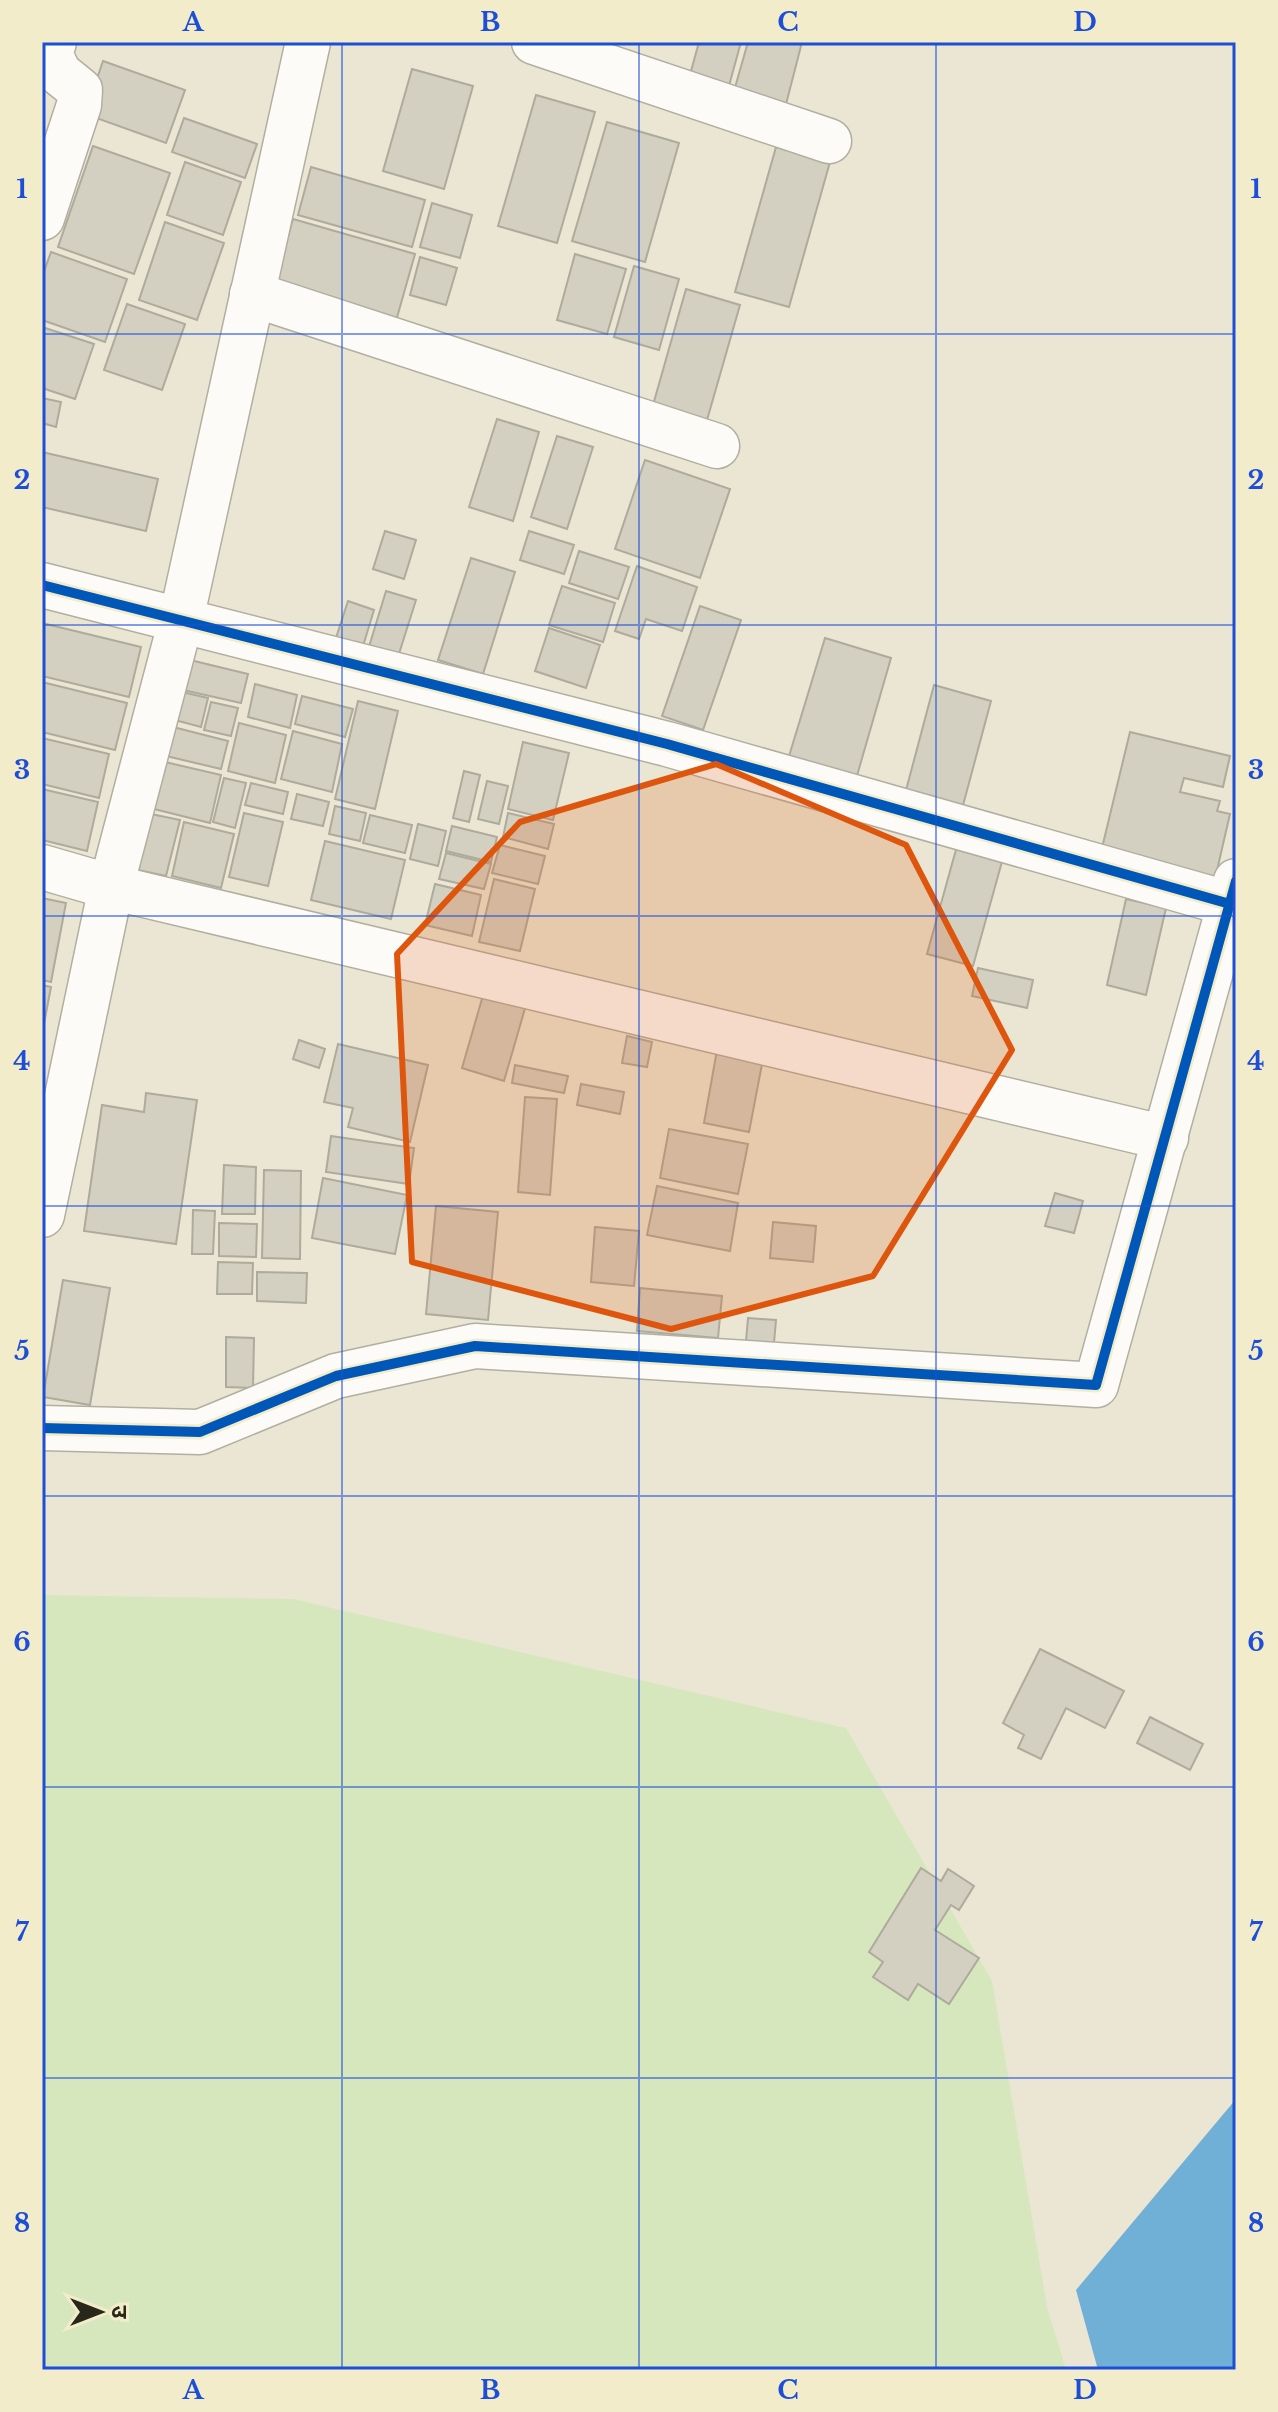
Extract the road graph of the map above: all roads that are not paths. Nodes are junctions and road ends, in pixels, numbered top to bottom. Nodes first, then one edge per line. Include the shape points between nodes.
1 (54, 42) edge
2 (308, 42) edge
3 (534, 42) edge
4 (829, 141) dead end
5 (42, 218) edge
6 (252, 294) junction
7 (717, 446) dead end
8 (42, 585) edge
9 (181, 620) junction
10 (42, 867) edge
11 (111, 887) junction
12 (1233, 892) edge
13 (1166, 1138) junction
14 (42, 1215) edge
15 (42, 1428) edge

1 - 5 street via 50,54 59,73 80,90 79,105
2 - 6 street
3 - 4 street
6 - 7 street
6 - 9 street
8 - 9 street
9 - 11 street
9 - 12 street
10 - 11 street
11 - 13 street
11 - 14 street
12 - 13 street
13 - 15 street via 1096,1385 475,1346 336,1376 200,1432

